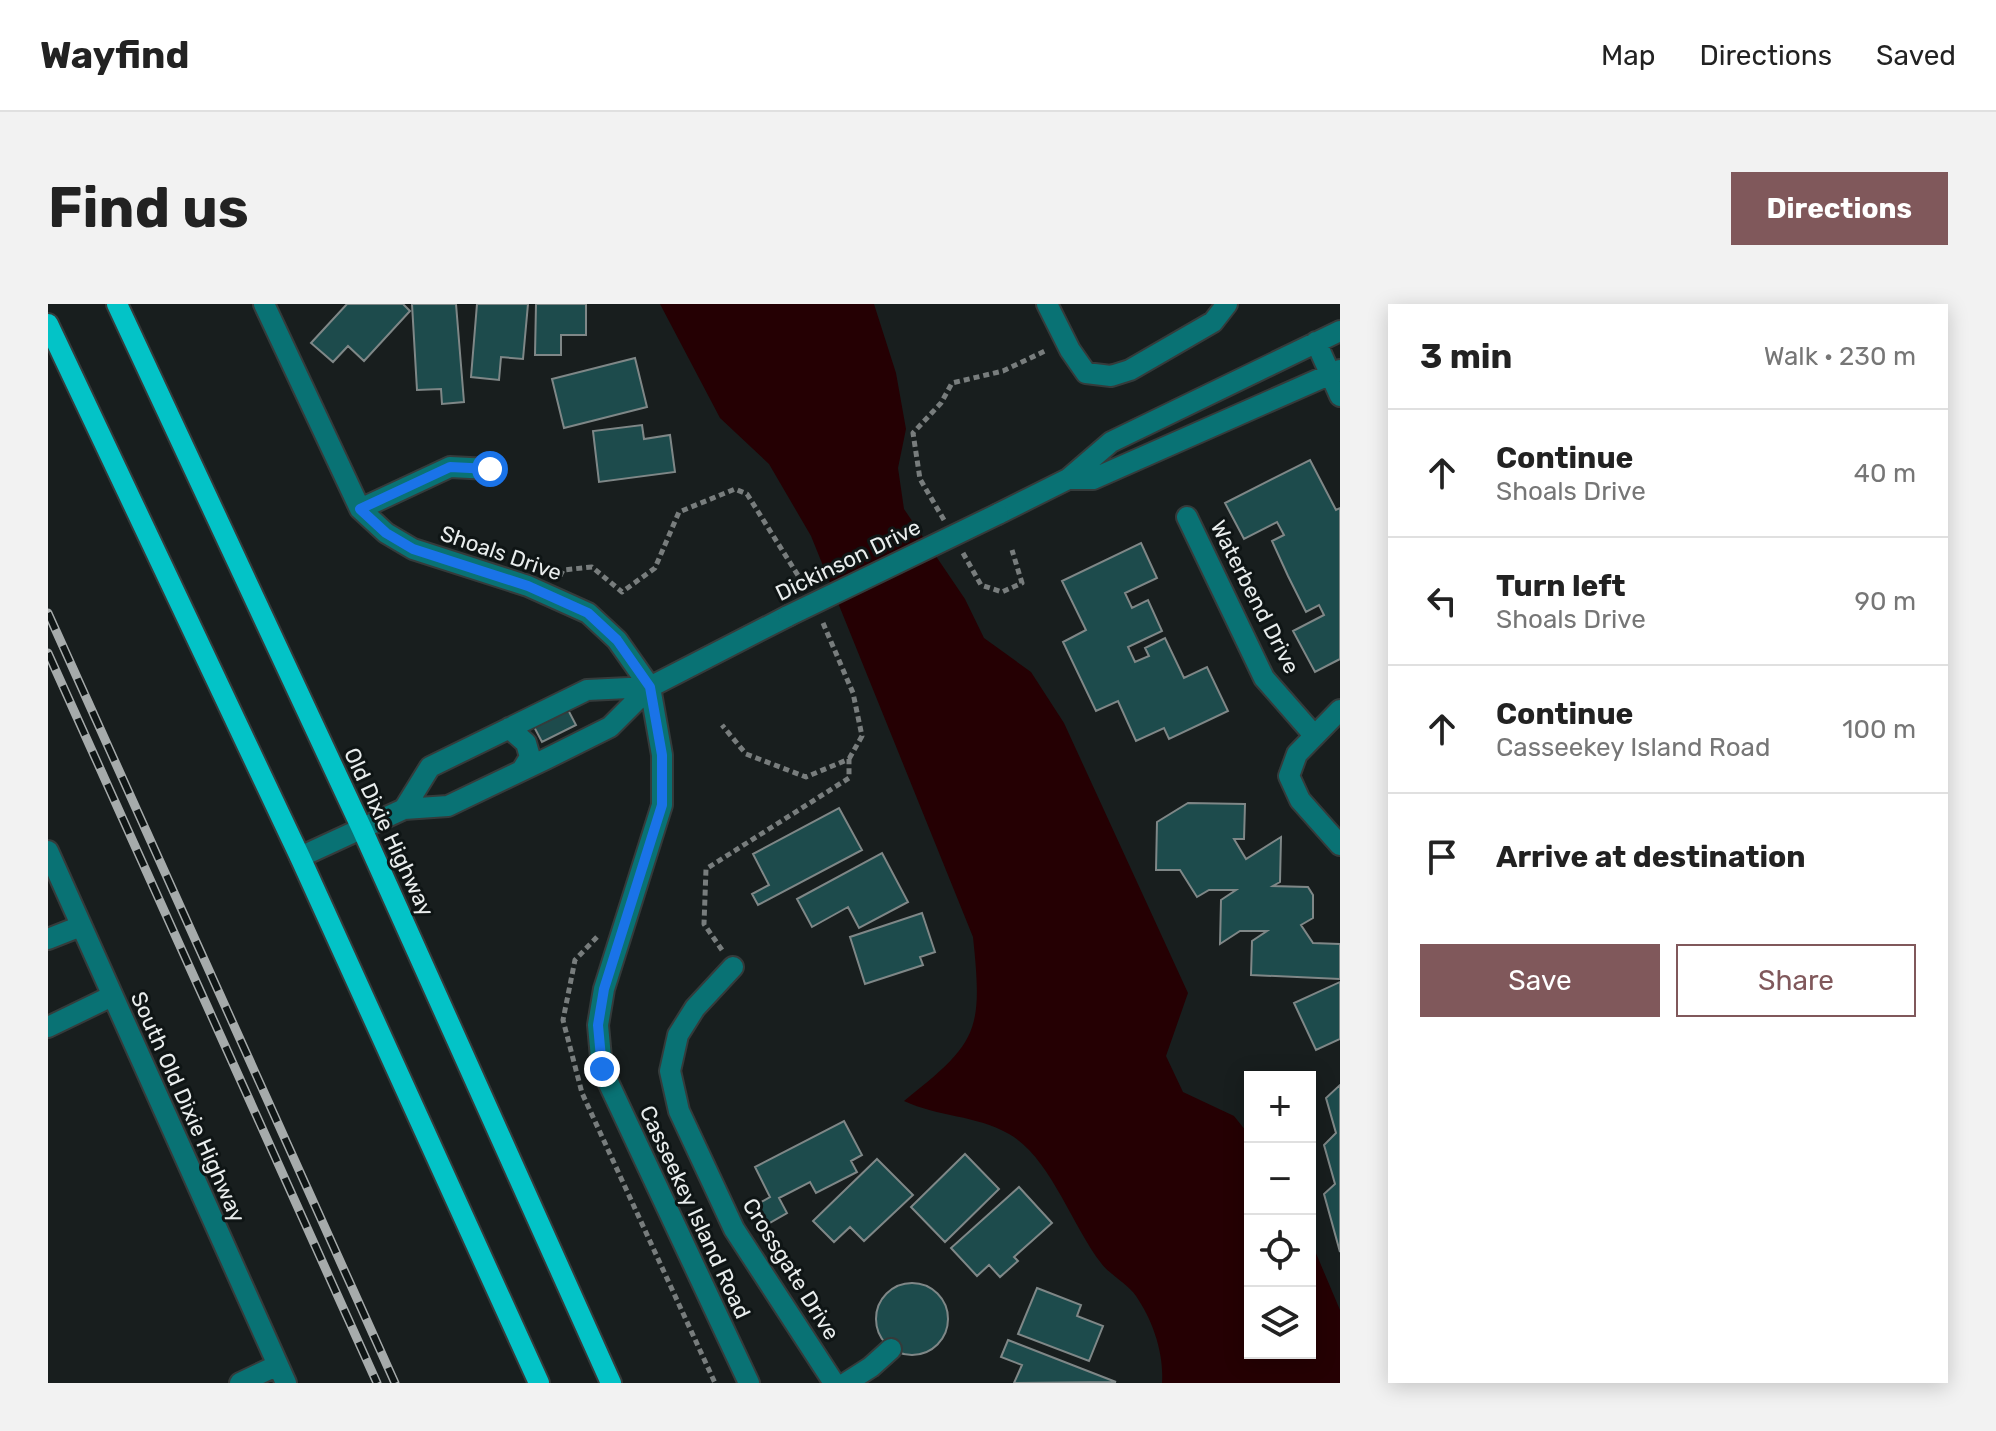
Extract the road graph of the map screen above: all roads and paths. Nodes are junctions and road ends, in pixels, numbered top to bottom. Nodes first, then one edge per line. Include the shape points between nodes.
1 (117, 304) edge
2 (264, 304) edge
3 (1047, 304) edge
4 (1227, 304) edge
5 (48, 324) edge
6 (1340, 331) edge
7 (1066, 341) junction
8 (1316, 342) junction
9 (1335, 372) edge
10 (1340, 396) edge
11 (490, 469) dead end
12 (1068, 479) junction
13 (360, 509) junction
14 (1187, 517) dead end
15 (951, 532) dead end
16 (959, 545) dead end
17 (1012, 550) dead end
18 (554, 596) junction
19 (810, 597) dead end
20 (816, 609) dead end
21 (650, 687) junction
22 (1340, 710) edge
23 (722, 725) dead end
24 (509, 728) junction
25 (1313, 734) junction
26 (849, 759) junction
27 (522, 770) junction
28 (404, 809) junction
29 (362, 829) junction
30 (1340, 845) edge
31 (48, 851) edge
32 (300, 857) junction
33 (81, 926) junction
34 (48, 939) edge
35 (733, 967) joint
36 (112, 996) junction
37 (48, 1027) edge
38 (891, 1349) dead end
39 (282, 1374) edge
40 (240, 1383) edge
41 (539, 1383) edge
42 (611, 1383) edge
43 (749, 1383) edge
44 (834, 1383) edge
45 (846, 1383) edge

1 - 29 main road, Old Dixie Highway
2 - 13 street, Shoals Drive
3 - 7 street
4 - 7 street via 1213,322 1111,376 1086,373
5 - 32 main road
6 - 8 street, Dickinson Drive
7 - 15 path via 1003,371 952,383 913,433 920,479
8 - 9 street
8 - 12 street, Dickinson Drive via 1111,442
9 - 10 street
9 - 12 street, Dickinson Drive via 1093,479
11 - 13 street via 450,467
12 - 21 street, Dickinson Drive, bridge
13 - 18 street, Shoals Drive via 413,549
14 - 25 street, Waterbend Drive via 1264,678
16 - 17 path via 981,585 1002,592 1022,583
18 - 19 path via 563,570 592,567 622,592 655,568 679,512 735,489 747,494
18 - 21 street, Shoals Drive via 588,613 617,640
20 - 26 path via 853,693 862,736
21 - 24 street, Dickinson Drive via 587,690
21 - 27 street, Dickinson Drive via 610,727
21 - 43 street, Casseekey Island Road via 662,755 662,805 604,989 598,1025 602,1069
22 - 25 street
23 - 26 path via 746,754 806,777
24 - 27 street via 526,743 530,757
24 - 28 street, Dickinson Drive via 430,767
25 - 30 street via 1289,776 1300,800
26 - 35 path via 849,778 706,869 704,924
27 - 28 street, Dickinson Drive via 448,806
28 - 29 street, Dickinson Drive
29 - 32 street, Dickinson Drive
29 - 42 main road, Old Dixie Highway
31 - 33 street, South Old Dixie Highway
32 - 41 main road
33 - 34 street
33 - 36 street, South Old Dixie Highway
35 - 44 street, Crossgate Drive via 678,1035 670,1071 679,1111 734,1229
36 - 37 street
36 - 39 street, South Old Dixie Highway
38 - 45 street
39 - 40 street

